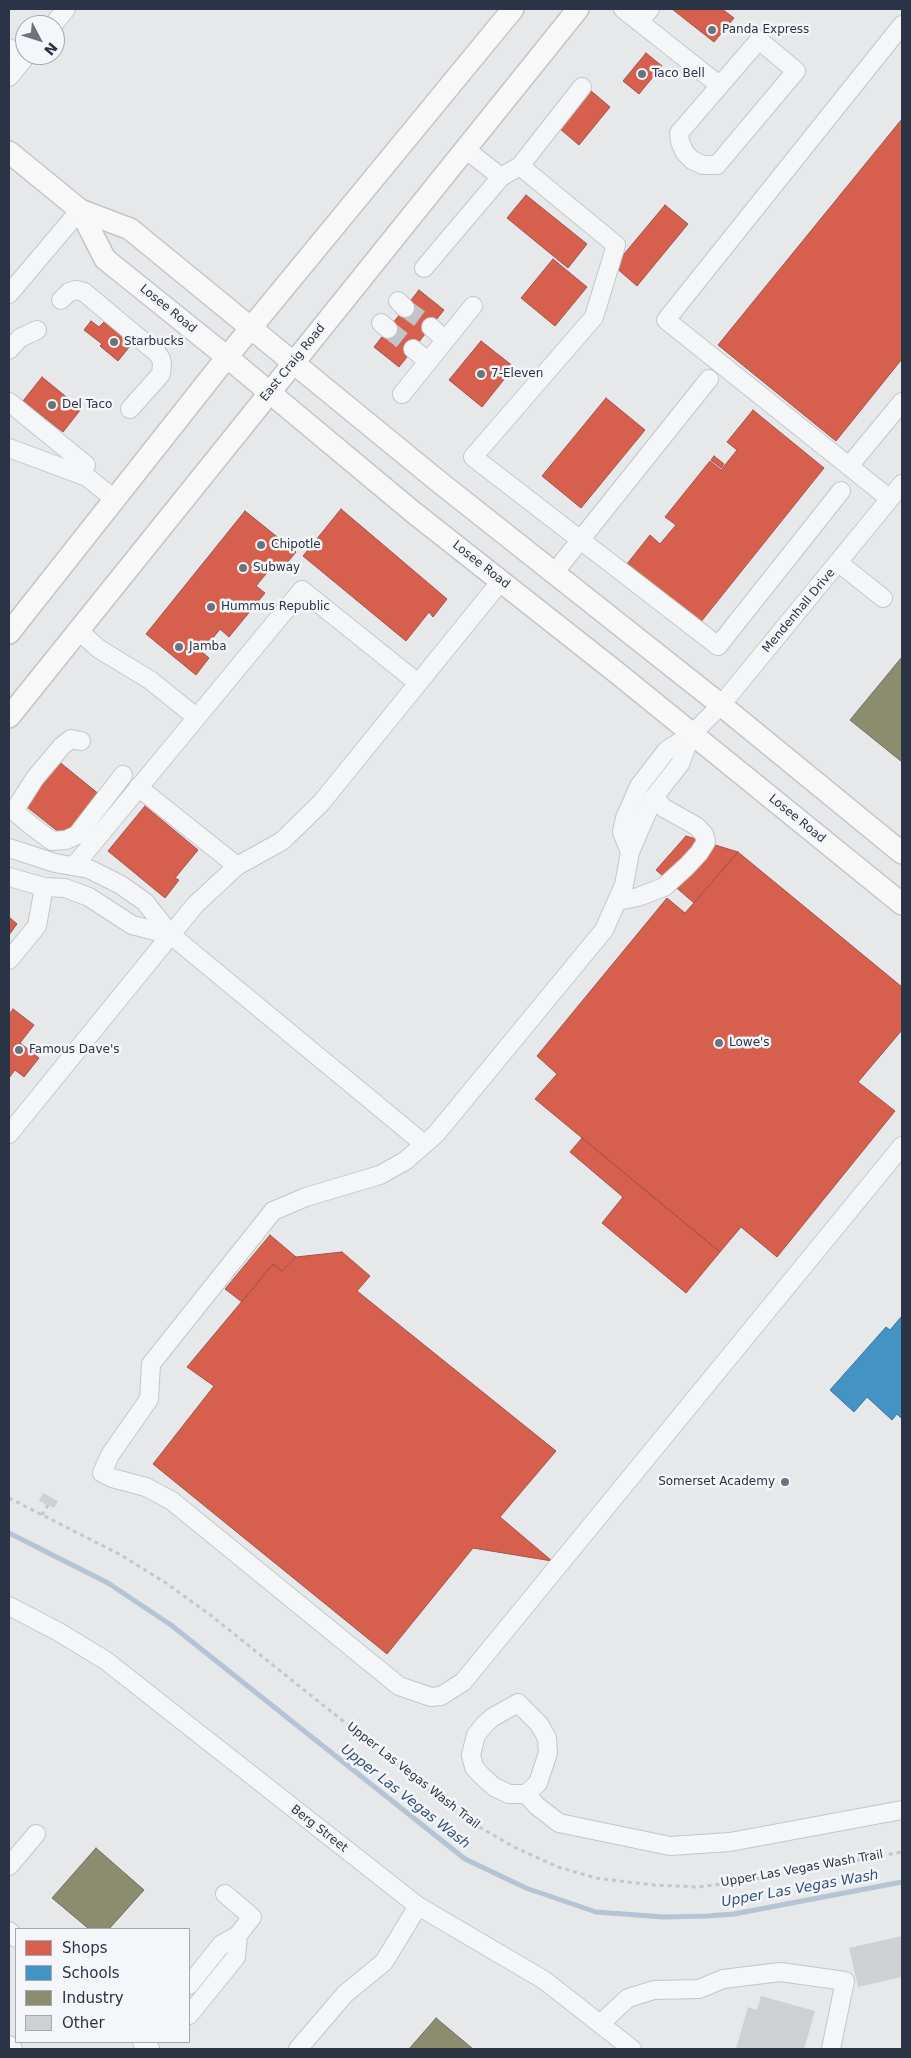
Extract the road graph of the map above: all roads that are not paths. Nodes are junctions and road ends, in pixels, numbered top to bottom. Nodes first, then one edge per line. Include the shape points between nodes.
1 (513, 9) edge
2 (578, 9) edge
3 (623, 9) edge
4 (645, 15) edge
5 (902, 24) edge
6 (19, 65) edge
7 (9, 77) edge
8 (719, 85) junction
9 (582, 87) dead end
10 (465, 149) junction
11 (9, 152) edge
12 (520, 166) junction
13 (501, 177) junction
14 (80, 210) junction
15 (424, 268) dead end
16 (9, 294) edge
17 (61, 300) dead end
18 (473, 306) dead end
19 (251, 327) junction
20 (431, 328) tunnel mouth
21 (37, 330) dead end
22 (445, 340) junction
23 (413, 349) tunnel mouth
24 (9, 350) edge
25 (226, 357) junction
26 (428, 361) junction
27 (293, 362) junction
28 (710, 380) dead end
29 (269, 393) junction
30 (402, 394) dead end
31 (9, 402) edge
32 (902, 402) edge
33 (130, 409) dead end
34 (9, 448) edge
35 (86, 465) dead end
36 (850, 466) junction
37 (902, 484) edge
38 (841, 491) dead end
39 (113, 498) junction
40 (890, 499) junction
41 (582, 541) junction
42 (839, 563) junction
43 (554, 573) junction
44 (501, 581) junction
45 (883, 598) dead end
46 (79, 631) junction
47 (9, 633) edge
48 (418, 683) junction
49 (720, 705) junction
50 (9, 717) edge
51 (196, 717) junction
52 (691, 734) junction
53 (81, 741) dead end
54 (123, 775) dead end
55 (138, 787) junction
56 (654, 796) junction
57 (9, 848) edge
58 (630, 852) junction
59 (902, 853) edge
60 (74, 866) junction
61 (237, 866) junction
62 (9, 877) edge
63 (44, 887) junction
64 (617, 901) junction
65 (902, 904) edge
66 (171, 935) junction
67 (9, 960) edge
68 (9, 1134) edge
69 (424, 1144) junction
70 (902, 1146) edge
71 (9, 1606) edge
72 (526, 1794) junction
73 (902, 1810) edge
74 (36, 1834) dead end
75 (9, 1866) edge
76 (225, 1894) dead end
77 (418, 1906) junction
78 (238, 1935) junction
79 (190, 1984) edge
80 (190, 2014) edge
81 (600, 2024) junction
82 (9, 2045) edge
83 (13, 2049) edge
84 (298, 2049) edge
85 (632, 2049) edge
86 (831, 2049) edge

1 - 19 main road
2 - 10 main road, East Craig Road
3 - 4 street
4 - 8 street
5 - 36 street via 666,320
6 - 7 street
8 - 8 street via 759,40 796,71 717,165 711,166 692,160 685,153 679,134
9 - 12 street
10 - 13 street
10 - 27 main road, East Craig Road
11 - 14 main road, Losee Road
12 - 13 street
12 - 41 street via 616,245 594,317 473,457
13 - 15 street
14 - 16 street
14 - 19 main road, Losee Road via 130,229
14 - 25 main road, Losee Road via 105,259
17 - 33 street via 69,292 84,292 161,359 161,374
18 - 22 street
19 - 25 main road
19 - 27 main road, Losee Road
20 - 22 street
21 - 24 street via 20,338
22 - 26 street
23 - 26 street
25 - 29 main road, Losee Road
25 - 39 main road
26 - 30 street
27 - 29 main road, East Craig Road
27 - 43 main road, Losee Road
28 - 41 street
29 - 44 main road, Losee Road
29 - 46 main road, East Craig Road
31 - 35 street
32 - 36 street
34 - 39 street via 87,476
36 - 40 street
37 - 40 street, Mendenhall Drive
38 - 41 street via 718,646
39 - 47 main road
40 - 42 street, Mendenhall Drive
41 - 43 street
42 - 45 street
42 - 49 street, Mendenhall Drive
43 - 49 main road, Losee Road
44 - 48 street
44 - 52 main road, Losee Road
46 - 50 main road, East Craig Road
46 - 51 street via 99,649 150,680
48 - 51 street via 302,590
48 - 61 street via 306,820 282,841
49 - 52 street, Mendenhall Drive
49 - 59 main road, Losee Road
51 - 55 street
52 - 56 street via 680,764
52 - 58 street via 667,750 633,795 622,832
52 - 65 main road, Losee Road
53 - 54 street via 71,739 62,746 35,778 14,811 33,827 52,841 77,835
55 - 60 street
55 - 61 street
56 - 58 street
56 - 64 street via 664,808 696,826 704,834 706,842 664,887
57 - 60 street
58 - 64 street via 624,885
60 - 66 street via 89,869 121,885 145,902
61 - 66 street via 195,905
62 - 63 street
63 - 66 street via 66,888 89,897 132,925
63 - 67 street via 37,926
64 - 69 street via 604,930 436,1134
66 - 68 street
66 - 69 street
69 - 70 street via 405,1161 380,1175 273,1211 151,1364 149,1399 110,1455 102,1473 146,1487 172,1500 383,1674 399,1686 430,1697 441,1696 463,1682
71 - 77 street, Berg Street via 113,1666
72 - 72 street via 509,1794 494,1787 474,1766 471,1755 476,1735 485,1724 518,1703 539,1724 547,1738 548,1753 538,1783
72 - 73 street via 559,1823 670,1846 730,1842
74 - 75 street
76 - 78 street via 252,1917
77 - 81 street, Berg Street via 531,1971
77 - 84 street via 384,1962 344,1994
78 - 79 street via 222,1944
78 - 80 street via 236,1957
81 - 85 street, Berg Street
81 - 86 street via 628,1998 654,1990 699,1989 723,1979 780,1972 845,1981
82 - 83 street

